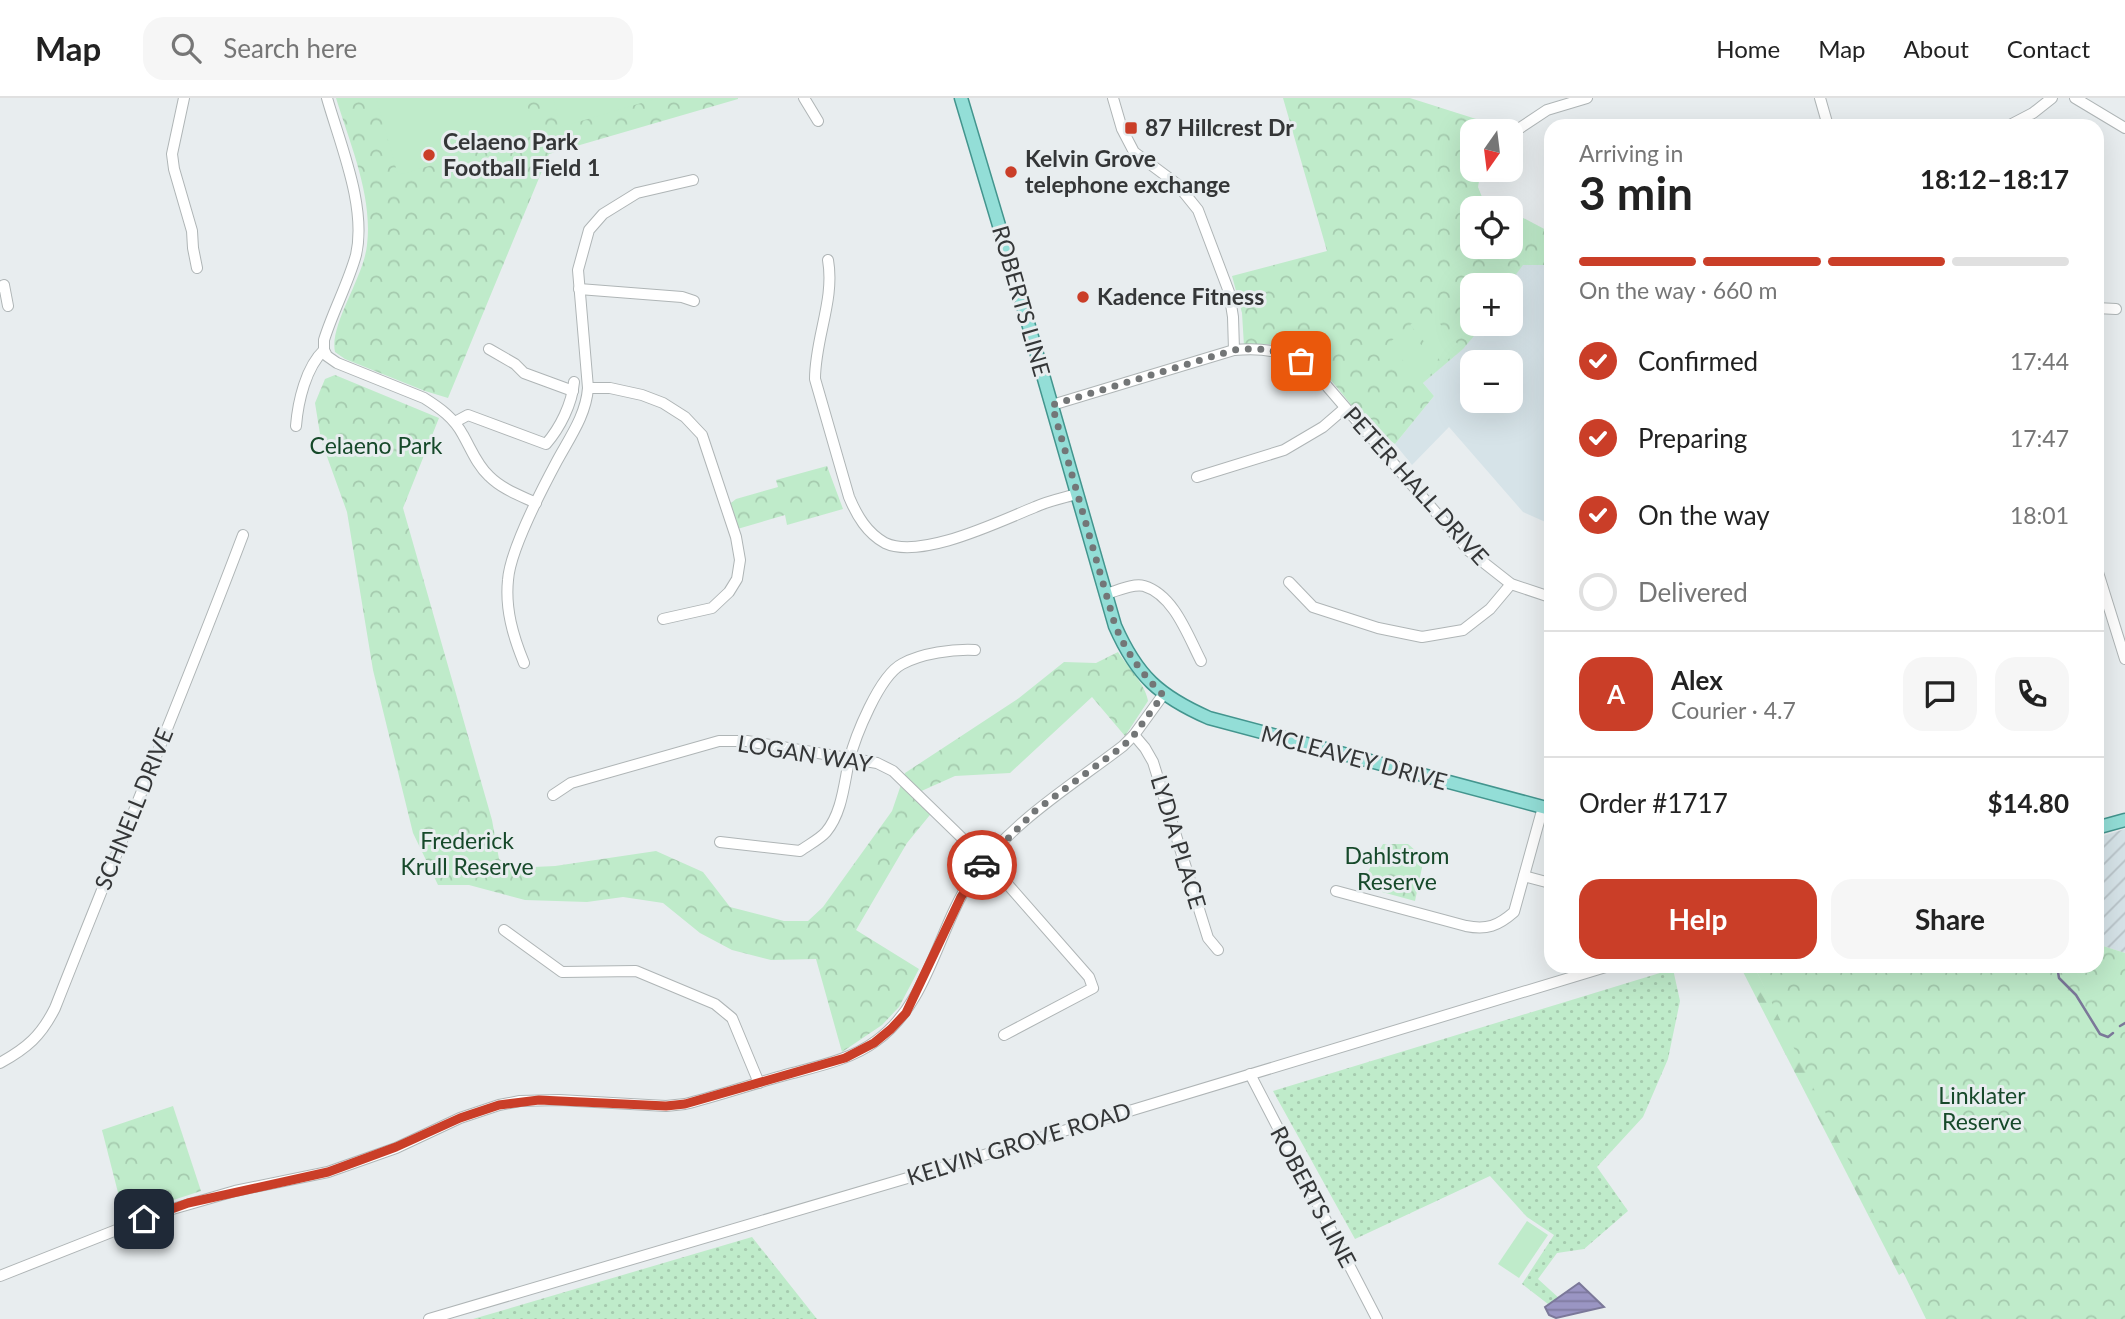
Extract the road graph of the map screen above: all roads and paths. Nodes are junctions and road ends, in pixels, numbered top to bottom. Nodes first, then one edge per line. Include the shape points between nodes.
1 (184, 98) edge
2 (327, 98) edge
3 (804, 98) edge
4 (961, 98) edge
5 (1113, 98) edge
6 (1587, 98) edge
7 (1820, 98) edge
8 (2052, 98) edge
9 (2075, 98) edge
10 (1826, 119) edge
11 (2021, 119) edge
12 (818, 121) dead end
13 (1523, 126) edge
14 (2125, 128) edge
15 (693, 180) dead end
16 (828, 260) dead end
17 (197, 268) dead end
18 (0, 287) edge
19 (579, 289) junction
20 (694, 301) dead end
21 (8, 306) dead end
22 (2104, 308) edge
23 (2116, 309) dead end
24 (489, 349) dead end
25 (324, 350) junction
26 (1234, 350) junction
27 (588, 388) junction
28 (1052, 405) junction
29 (1345, 408) junction
30 (454, 422) junction
31 (296, 426) dead end
32 (1198, 477) dead end
33 (1077, 494) junction
34 (536, 503) junction
35 (243, 535) dead end
36 (1290, 582) dead end
37 (1511, 584) junction
38 (2104, 592) edge
39 (1106, 594) junction
40 (1544, 595) edge
41 (663, 619) dead end
42 (975, 650) dead end
43 (2125, 659) edge
44 (1201, 661) dead end
45 (524, 663) dead end
46 (1163, 695) junction
47 (1134, 735) junction
48 (850, 758) junction
49 (554, 795) dead end
50 (1544, 807) edge
51 (1544, 817) edge
52 (2125, 820) edge
53 (2104, 826) edge
54 (720, 842) dead end
55 (985, 861) junction
56 (1524, 876) junction
57 (1544, 881) edge
58 (1336, 891) dead end
59 (504, 930) dead end
60 (1218, 950) dead end
61 (1586, 973) edge
62 (1004, 1035) dead end
63 (0, 1063) edge
64 (1250, 1074) junction
65 (759, 1083) junction
66 (0, 1276) edge
67 (429, 1319) edge
68 (1377, 1319) edge

1 - 17 street via 172,154
2 - 25 street via 353,190 358,226 356,254 326,332
3 - 12 street
4 - 28 main road, ROBERTS LINE
5 - 26 street via 1134,152 1177,184 1198,210 1228,292
6 - 13 street via 1547,110
7 - 10 street
8 - 11 street
9 - 14 street
15 - 19 street via 637,193 603,214 589,230 578,270
16 - 33 street via 830,289 814,379 849,498 871,534 888,544 924,546
18 - 21 street via 4,285
19 - 20 street
19 - 27 street
22 - 23 street
24 - 30 street via 524,373 574,387 556,432 546,444 468,415
25 - 30 street via 337,363 437,405
25 - 31 street via 297,405
26 - 28 street, PETER HALL DRIVE
26 - 29 street, PETER HALL DRIVE via 1272,350 1301,361
27 - 34 street via 570,440
27 - 41 street via 642,396 685,417 702,435 734,530 740,560 729,592 712,608
28 - 33 main road, ROBERTS LINE
29 - 32 street via 1284,450
29 - 37 street, PETER HALL DRIVE via 1469,551
30 - 34 street via 488,475
33 - 39 main road, ROBERTS LINE
34 - 45 street via 508,578 509,614
35 - 63 street, SCHNELL DRIVE via 55,1008 45,1028 23,1051
36 - 37 street via 1312,607 1422,638 1463,630 1490,609
37 - 40 street, PETER HALL DRIVE
38 - 43 street
39 - 44 street via 1144,586 1171,604
39 - 46 main road, ROBERTS LINE via 1125,649
42 - 48 street via 951,649 901,664 877,694
46 - 47 street
46 - 50 main road, MCLEAVEY DRIVE via 1244,729
47 - 55 street via 1035,811
47 - 60 street, LYDIA PLACE via 1150,754 1208,938
48 - 49 street, LOGAN WAY via 747,741 719,741 572,783
48 - 54 street via 835,816 826,832 800,851
48 - 55 street, LOGAN WAY via 893,771
51 - 56 street
52 - 53 main road
55 - 62 street, LOGAN WAY via 1089,977 1093,988
55 - 65 street via 961,897 906,1013 891,1029 845,1058
56 - 57 street
56 - 58 street via 1514,912 1501,923 1482,929
59 - 65 street via 562,972 636,971 715,1004 732,1018
61 - 64 street, KELVIN GROVE ROAD
64 - 67 street, KELVIN GROVE ROAD
64 - 68 street, ROBERTS LINE
65 - 66 street via 666,1106 549,1100 499,1105 328,1172 175,1207

